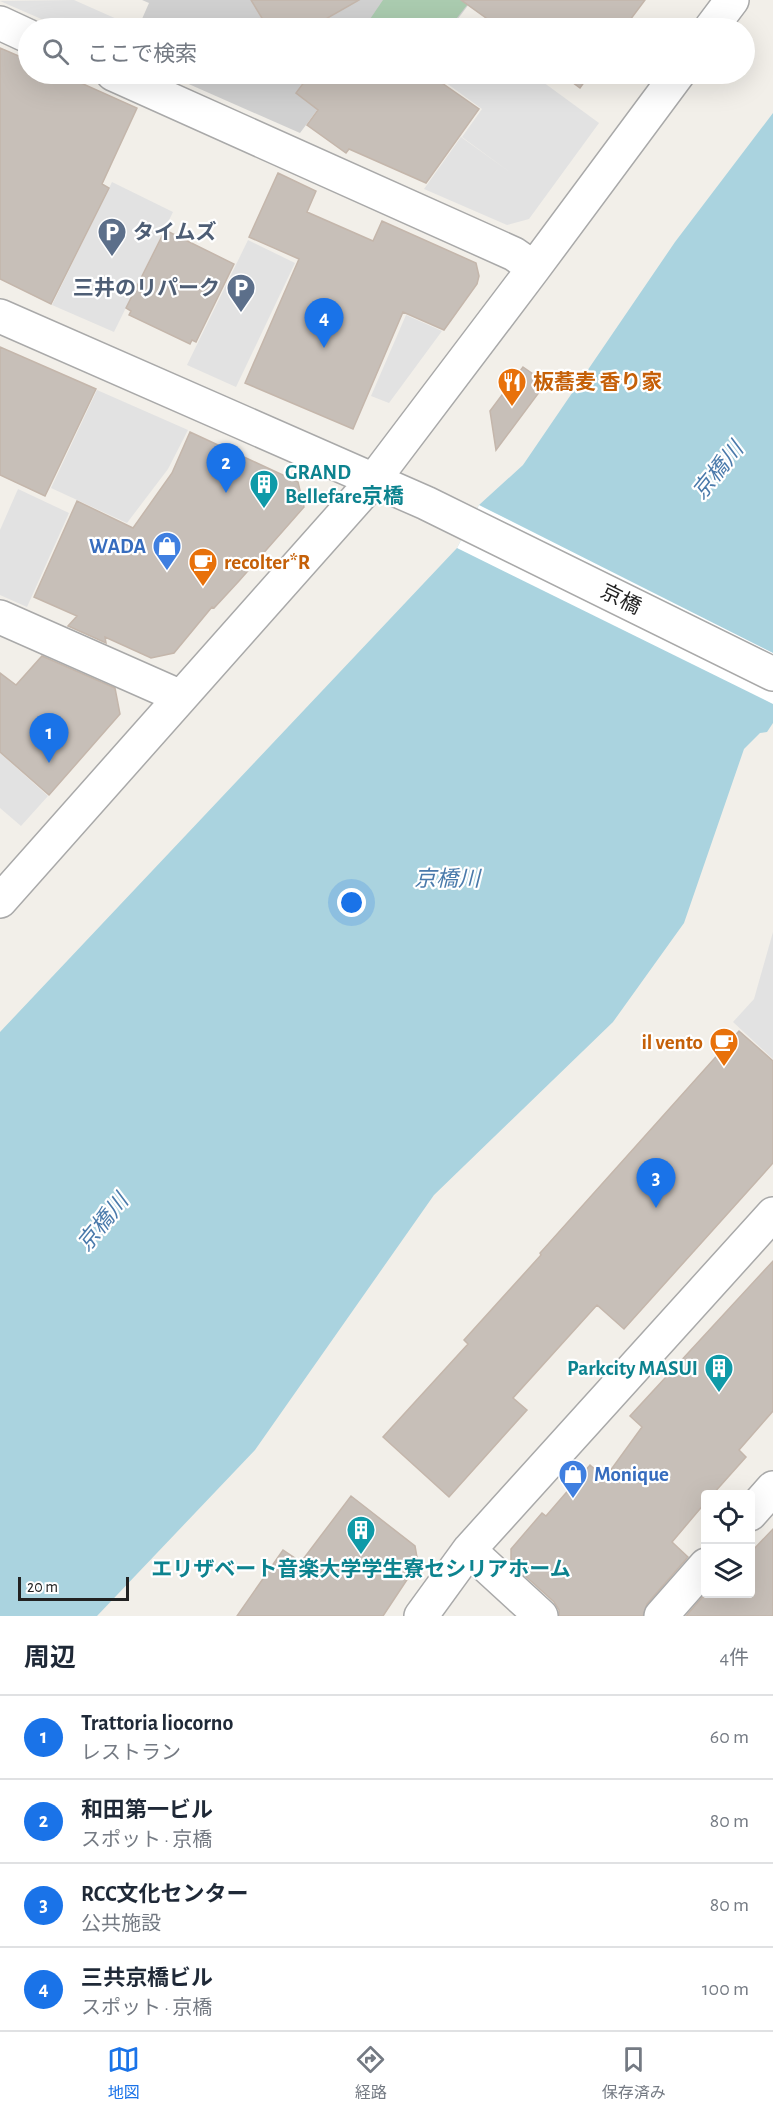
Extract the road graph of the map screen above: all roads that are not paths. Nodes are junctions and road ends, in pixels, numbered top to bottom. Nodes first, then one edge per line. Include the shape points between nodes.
1 (732, 0) edge
2 (718, 18) edge
3 (0, 23) edge
4 (18, 31) edge
5 (134, 84) edge
6 (671, 84) edge
7 (534, 268) junction
8 (0, 316) edge
9 (372, 482) junction
10 (0, 617) edge
11 (773, 674) edge
12 (181, 697) junction
13 (0, 901) edge
14 (773, 1214) edge
15 (773, 1488) edge
16 (755, 1508) edge
17 (469, 1550) junction
18 (701, 1570) edge
19 (421, 1616) edge
20 (540, 1616) edge
21 (661, 1616) edge

1 - 2 street
3 - 4 street
5 - 7 street via 514,254
6 - 7 street
7 - 9 street
8 - 9 street, 京橋
9 - 11 street, 京橋 via 469,524
9 - 12 street
10 - 12 street
12 - 13 street
14 - 17 street
15 - 16 street
17 - 19 street
17 - 20 street
18 - 21 street

